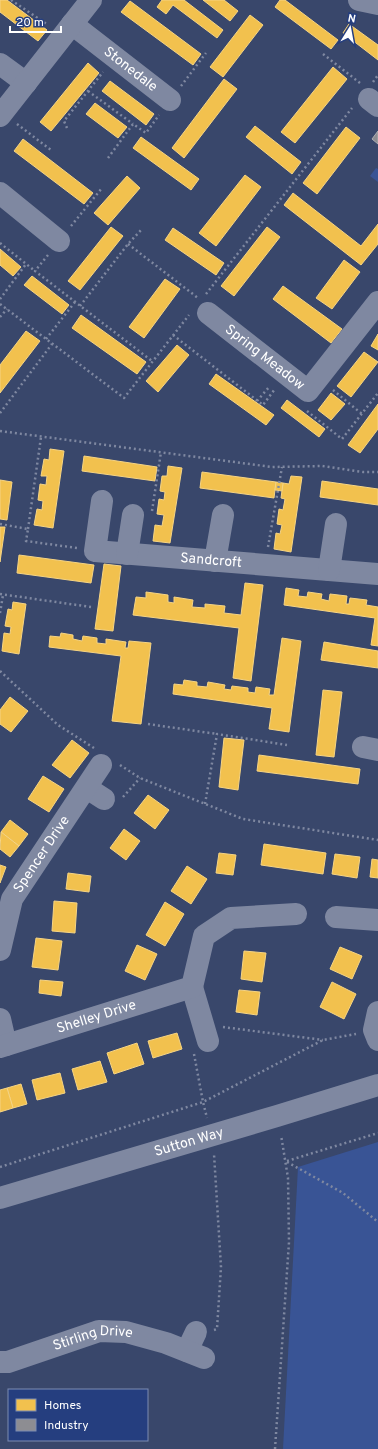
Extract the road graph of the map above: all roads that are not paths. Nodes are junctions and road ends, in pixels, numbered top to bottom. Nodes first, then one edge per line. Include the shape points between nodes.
1 (91, 0) edge
2 (359, 0) edge
3 (378, 4) edge
4 (67, 30) junction
5 (0, 64) edge
6 (26, 83) junction
7 (170, 100) dead end
8 (1, 114) edge
9 (0, 193) edge
10 (59, 241) road end
11 (378, 302) edge
12 (200, 312) road end
13 (102, 501) dead end
14 (143, 515) road end
15 (223, 515) dead end
16 (336, 524) dead end
17 (127, 554) junction
18 (215, 561) junction
19 (329, 570) junction
20 (378, 574) edge
21 (104, 759) road end
22 (296, 914) dead end
23 (336, 917) dead end
24 (378, 920) edge
25 (0, 950) edge
26 (192, 987) junction
27 (0, 1019) edge
28 (208, 1041) road end
29 (3, 1046) edge
30 (378, 1085) edge
31 (0, 1198) edge
32 (195, 1347) road end
33 (0, 1362) edge

1 - 4 street
2 - 3 street
4 - 6 street
4 - 7 street, Stonedale via 115,57
5 - 6 street
6 - 8 street
9 - 10 street
11 - 12 street, Spring Meadow via 308,391
13 - 17 street, Sandcroft via 95,551
14 - 17 street
15 - 18 street
16 - 19 street
17 - 18 street, Sandcroft
18 - 19 street, Sandcroft
19 - 20 street, Sandcroft
21 - 25 street, Spencer Drive via 95,794 12,898
22 - 26 street via 231,918 204,936
23 - 24 street
26 - 28 street
26 - 29 street, Shelley Drive
27 - 29 street
30 - 31 street, Sutton Way
32 - 33 street, Stirling Drive via 166,1343 126,1332 99,1331 8,1362

